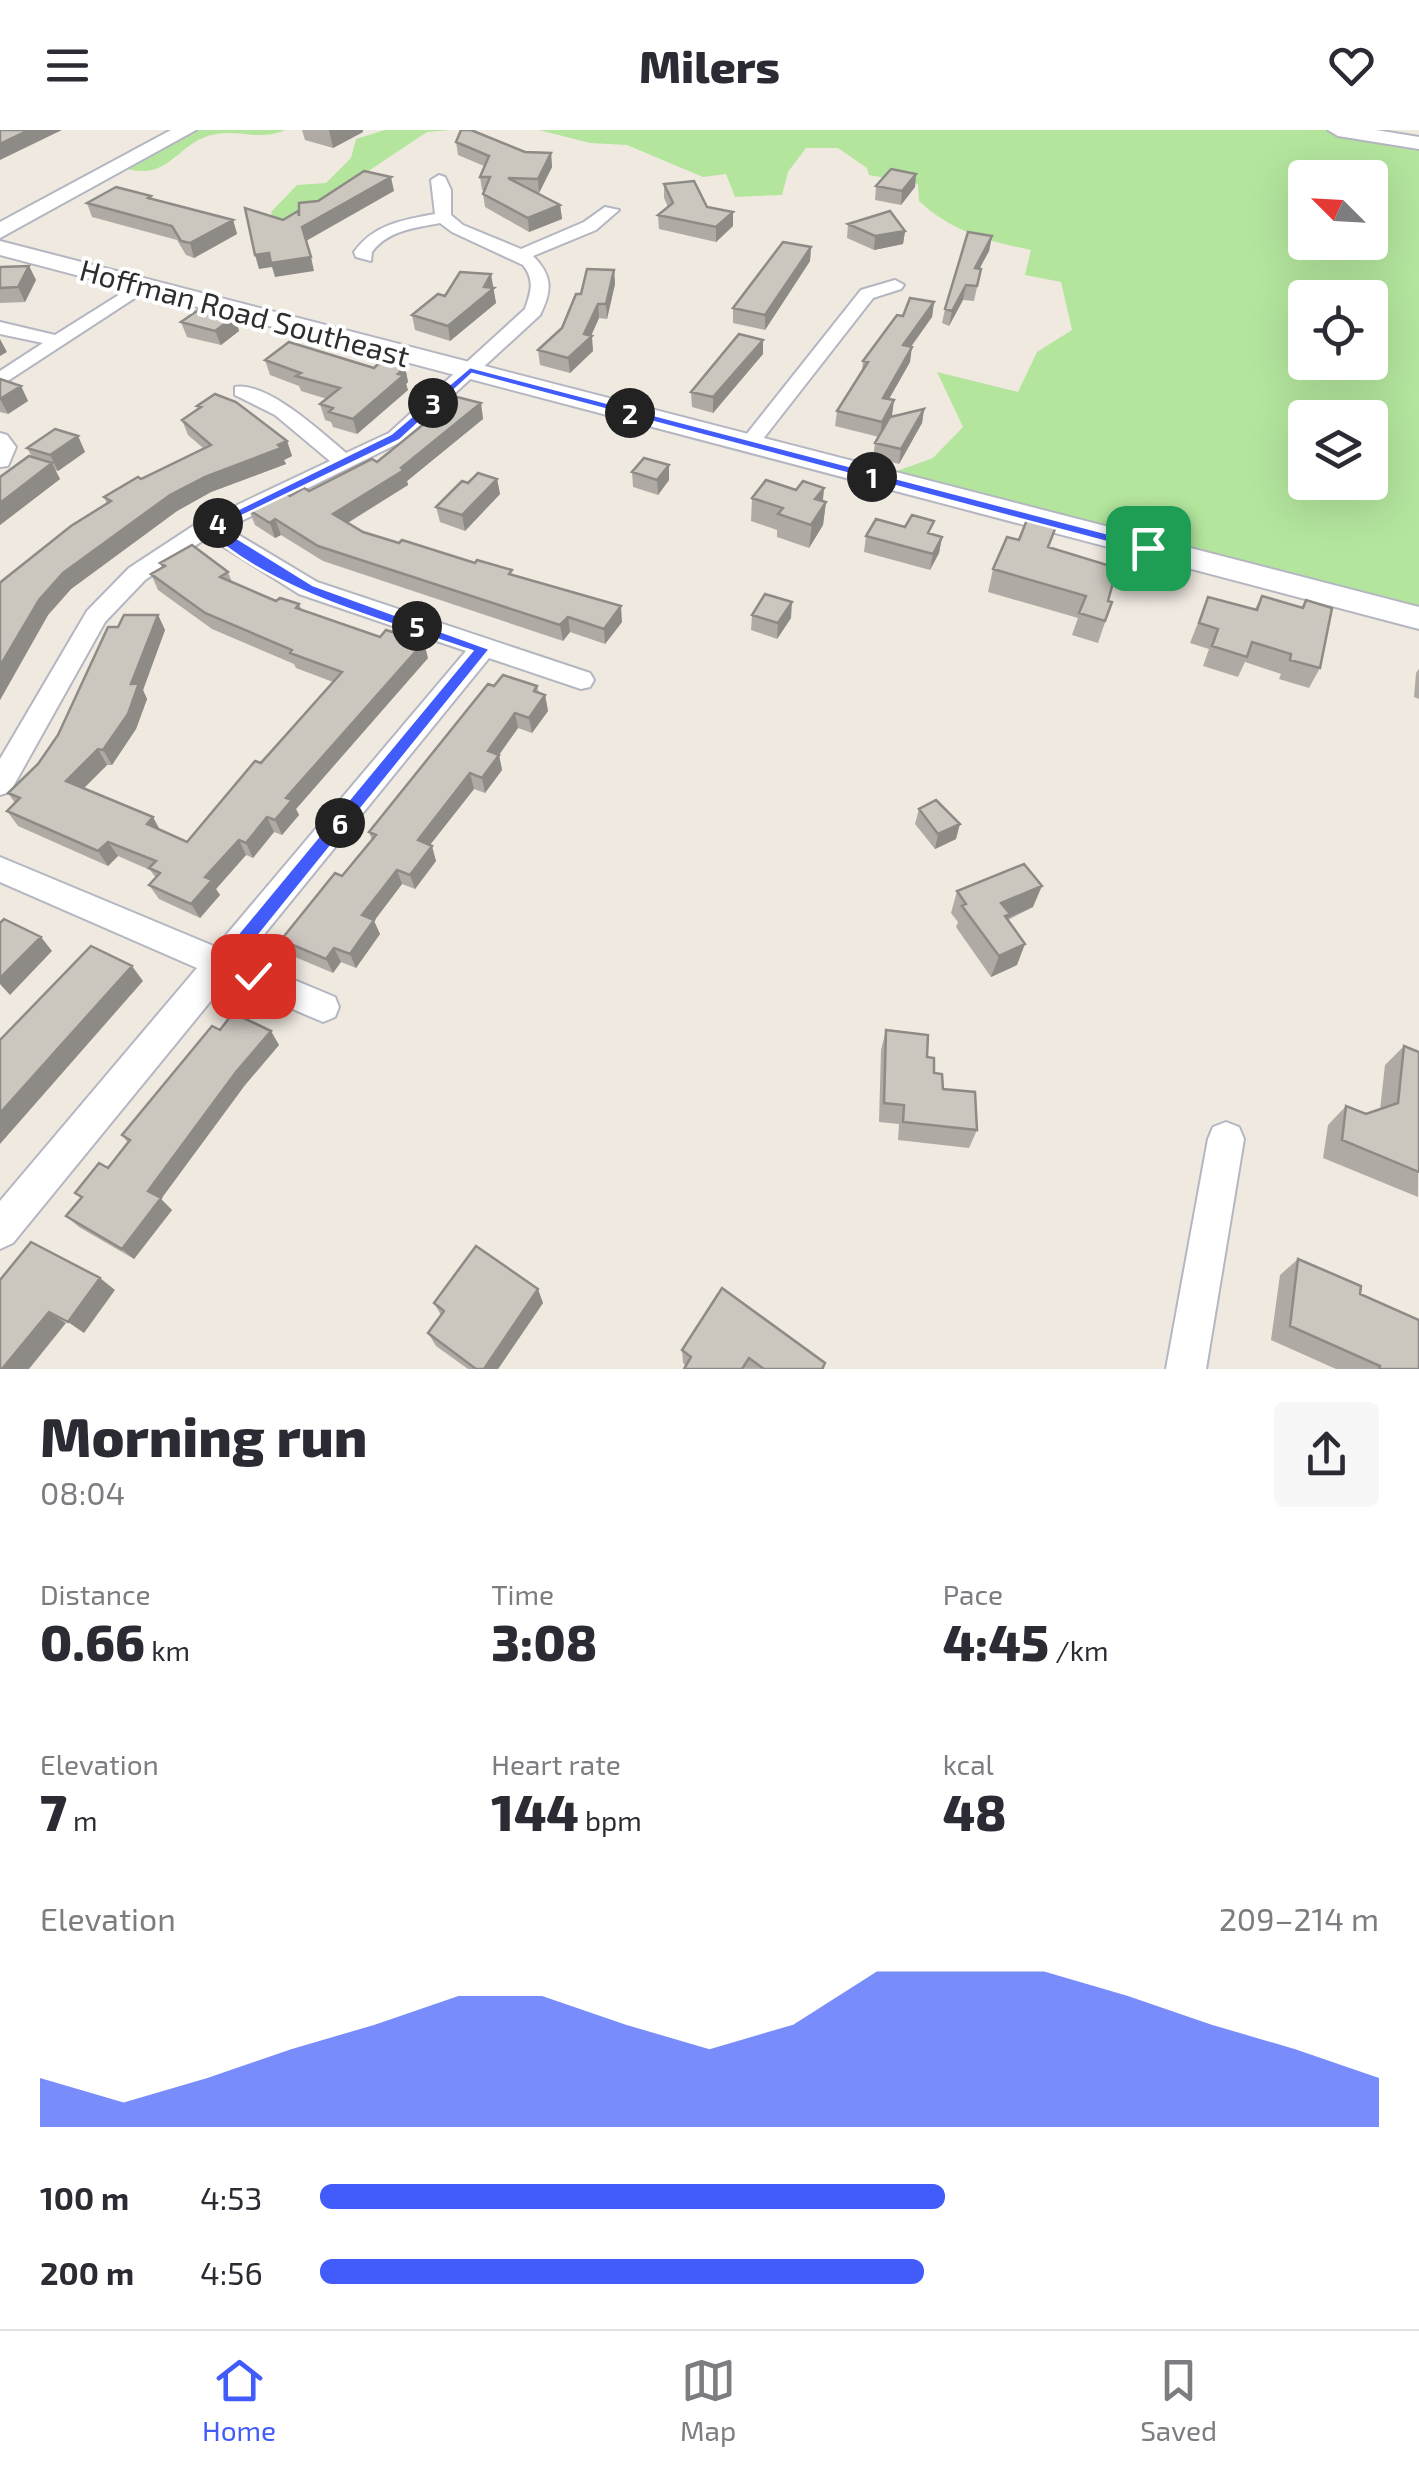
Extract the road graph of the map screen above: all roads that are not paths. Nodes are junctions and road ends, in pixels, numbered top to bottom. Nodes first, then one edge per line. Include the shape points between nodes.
1 (186, 130) edge
2 (1338, 130) edge
3 (1419, 143) edge
4 (439, 180) dead end
5 (611, 210) dead end
6 (443, 216) junction
7 (0, 231) edge
8 (0, 248) edge
9 (522, 255) junction
10 (366, 257) dead end
11 (896, 285) dead end
12 (142, 286) junction
13 (0, 328) edge
14 (59, 340) junction
15 (470, 370) junction
16 (0, 380) edge
17 (242, 391) dead end
18 (0, 439) edge
19 (749, 444) junction
20 (0, 461) edge
21 (346, 463) junction
22 (209, 527) junction
23 (1419, 618) edge
24 (482, 649) junction
25 (581, 680) dead end
26 (0, 784) edge
27 (0, 868) edge
28 (224, 964) junction
29 (323, 1007) dead end
30 (1226, 1139) dead end
31 (0, 1230) edge
32 (1186, 1369) edge

1 - 7 street
2 - 3 street
4 - 6 street
5 - 9 street
6 - 9 street via 468,236
6 - 10 street via 392,228 368,241
8 - 12 street, Hoffman Road Southeast
9 - 15 street via 543,276 542,294 534,311
11 - 19 street via 867,294
12 - 14 street
12 - 15 street, Hoffman Road Southeast
13 - 14 street
14 - 16 street
15 - 19 street, Hoffman Road Southeast
15 - 21 street via 396,437
17 - 21 street via 282,412
18 - 20 street
19 - 23 street, Hoffman Road Southeast
21 - 22 street
22 - 24 street via 308,588
22 - 26 street via 138,574 96,617
24 - 25 street
24 - 28 street
27 - 28 street
28 - 29 street
28 - 31 street
30 - 32 street

